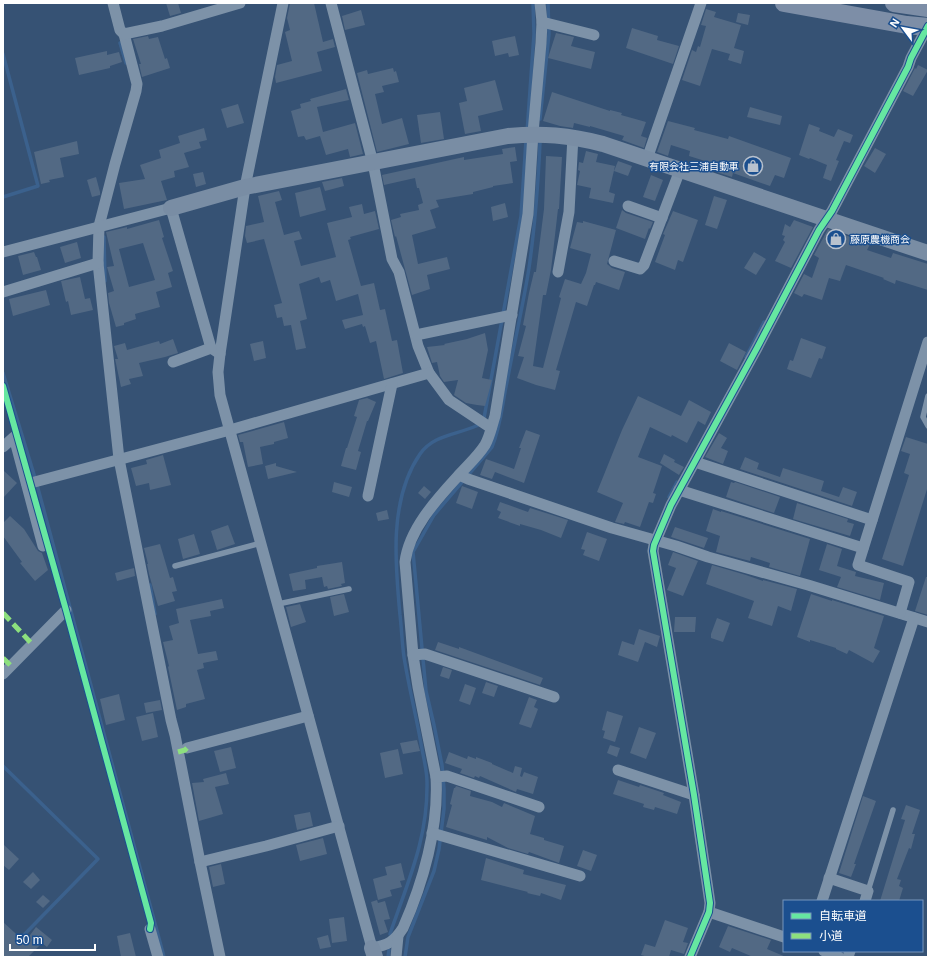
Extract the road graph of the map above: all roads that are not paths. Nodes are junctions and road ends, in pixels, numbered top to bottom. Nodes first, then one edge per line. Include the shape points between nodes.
1 (112, 3) edge
2 (240, 3) edge
3 (282, 3) edge
4 (331, 3) edge
5 (540, 3) edge
6 (701, 3) edge
7 (784, 3) edge
8 (894, 3) edge
9 (928, 8) edge
10 (547, 23) junction
11 (928, 27) edge
12 (124, 34) junction
13 (594, 35) dead end
14 (528, 134) junction
15 (573, 136) junction
16 (647, 159) junction
17 (373, 163) junction
18 (680, 170) junction
19 (245, 187) junction
20 (628, 206) dead end
21 (172, 208) junction
22 (662, 218) junction
23 (827, 219) junction
24 (99, 226) junction
25 (3, 252) edge
26 (928, 253) edge
27 (614, 261) dead end
28 (98, 263) junction
29 (558, 272) dead end
30 (3, 292) edge
31 (506, 316) junction
32 (416, 335) junction
33 (928, 342) edge
34 (215, 351) junction
35 (173, 362) dead end
36 (429, 373) junction
37 (392, 384) junction
38 (928, 396) edge
39 (485, 424) junction
40 (928, 426) edge
41 (230, 430) junction
42 (3, 447) edge
43 (122, 458) junction
44 (695, 462) junction
45 (463, 477) junction
46 (27, 484) junction
47 (679, 490) junction
48 (368, 496) dead end
49 (872, 520) junction
50 (656, 540) junction
51 (261, 543) junction
52 (43, 546) dead end
53 (863, 548) junction
54 (175, 566) dead end
55 (349, 589) dead end
56 (278, 604) junction
57 (66, 610) dead end
58 (900, 613) junction
59 (914, 618) junction
60 (928, 622) edge
61 (419, 655) junction
62 (3, 674) edge
63 (554, 697) dead end
64 (308, 716) junction
65 (187, 748) dead end
66 (618, 770) dead end
67 (441, 777) junction
68 (694, 795) junction
69 (539, 807) dead end
70 (893, 810) dead end
71 (339, 826) junction
72 (438, 835) junction
73 (203, 862) junction
74 (580, 876) dead end
75 (829, 878) junction
76 (866, 896) edge
77 (822, 900) edge
78 (712, 913) junction
79 (150, 929) dead end
80 (398, 936) junction
81 (783, 936) edge
82 (373, 952) edge
83 (826, 952) edge
84 (158, 957) edge
85 (220, 957) edge
86 (396, 957) edge
87 (690, 957) edge
88 (839, 957) edge

1 - 12 street via 120,30
2 - 12 street via 162,26
3 - 19 street
4 - 17 street
5 - 10 street
6 - 16 street
7 - 11 main road
8 - 9 main road
10 - 13 street
10 - 14 street via 541,43
11 - 23 street
12 - 24 street via 137,84
14 - 15 street
14 - 17 street
14 - 31 street via 528,214
15 - 16 street
15 - 29 street via 569,212
16 - 18 street
17 - 19 street
17 - 32 street via 392,259 399,272
18 - 22 street
18 - 23 street
19 - 21 street
19 - 34 street
20 - 22 street
21 - 24 street
21 - 34 street
22 - 27 street via 644,265 640,268
23 - 26 street
23 - 44 street
24 - 25 street
24 - 28 street
28 - 30 street
28 - 43 street
31 - 32 street
31 - 39 street via 495,416
32 - 36 street
33 - 49 street
34 - 35 street
34 - 41 street via 220,395
36 - 37 street
36 - 39 street via 449,400
37 - 41 street
37 - 48 street
38 - 40 lane via 923,417
39 - 45 street via 485,443
41 - 43 street
41 - 51 street
42 - 46 street via 14,437
43 - 46 street
43 - 73 street
44 - 47 street
44 - 49 street
45 - 50 street via 612,528
45 - 61 street via 421,522 406,552 405,562
46 - 52 street
47 - 50 street
47 - 53 street
49 - 53 street
50 - 58 street
50 - 68 street via 653,551
51 - 54 lane
51 - 56 street
53 - 58 street via 858,565 909,582
55 - 56 lane
56 - 64 street
57 - 62 street
58 - 59 street
59 - 60 street
59 - 75 street
61 - 63 street
61 - 67 street via 418,687
64 - 65 street
64 - 71 street
66 - 68 street
67 - 69 street
67 - 72 street via 436,806
68 - 78 street
70 - 76 lane
71 - 73 street
71 - 82 street
72 - 74 street
72 - 80 street
73 - 85 street
75 - 76 street
75 - 77 street
78 - 81 street
78 - 87 street
79 - 84 street
80 - 82 street
80 - 86 street
83 - 88 street

